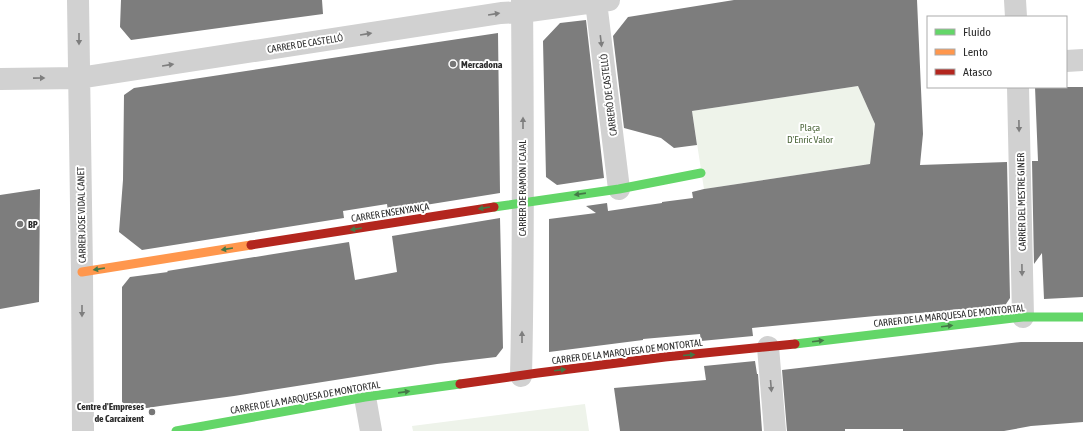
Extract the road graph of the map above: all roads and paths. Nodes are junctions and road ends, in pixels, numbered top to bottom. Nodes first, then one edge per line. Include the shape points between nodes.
1 (78, 0) edge
2 (1015, 0) edge
3 (603, 1) edge
4 (522, 6) edge
5 (1016, 16) edge
6 (1083, 60) edge
7 (1067, 61) edge
8 (79, 78) junction
9 (0, 79) edge
10 (1018, 88) edge
11 (701, 172) dead end
12 (618, 188) junction
13 (523, 202) junction
14 (82, 272) junction
15 (1023, 317) junction
16 (1083, 317) edge
17 (768, 347) junction
18 (521, 376) junction
19 (365, 397) junction
20 (83, 431) edge
21 (176, 431) edge
22 (371, 431) edge
23 (775, 431) edge

1 -> 8 street, CARRER JOSE VIDAL CANET
2 - 5 street
3 - 4 street, CARRER DE CASTELLÓ
3 -> 12 street, CARRERÓ DE CASTELLÓ
8 -> 4 street, CARRER DE CASTELLÓ via 501,13
13 -> 4 street, CARRER DE RAMON I CAJAL
6 - 7 street
9 -> 8 street, CARRER DE CASTELLÓ
8 - 14 street, CARRER JOSE VIDAL CANET
10 -> 15 street, CARRER DEL MESTRE GINER
11 - 12 street, CARRER ENSENYANÇA
12 -> 13 street, CARRER ENSENYANÇA
13 -> 14 street, CARRER ENSENYANÇA
18 -> 13 street, CARRER DE RAMON I CAJAL
14 -> 20 street, CARRER JOSE VIDAL CANET
15 - 16 street, CARRER DE LA MARQUESA DE MONTORTAL
17 -> 15 street, CARRER DE LA MARQUESA DE MONTORTAL
18 -> 17 street, CARRER DE LA MARQUESA DE MONTORTAL via 665,357
17 -> 23 street
19 -> 18 street, CARRER DE LA MARQUESA DE MONTORTAL
19 - 21 street, CARRER DE LA MARQUESA DE MONTORTAL
19 - 22 street

